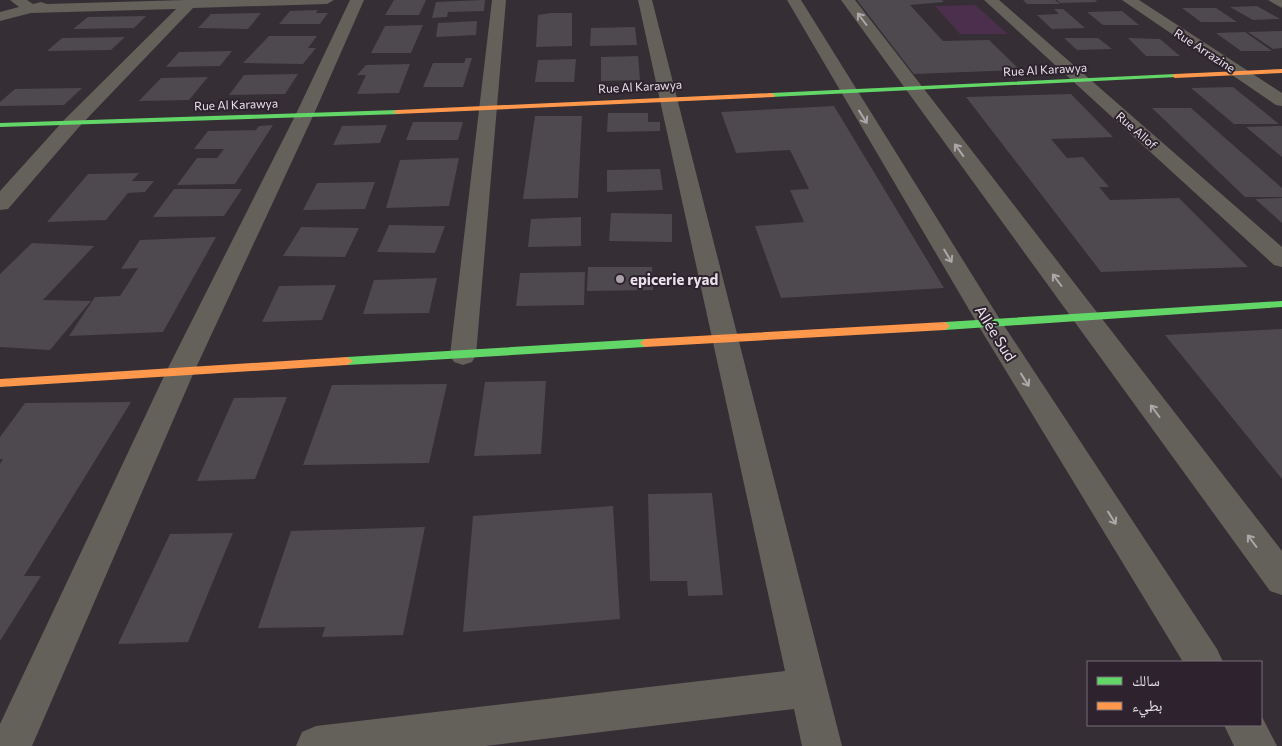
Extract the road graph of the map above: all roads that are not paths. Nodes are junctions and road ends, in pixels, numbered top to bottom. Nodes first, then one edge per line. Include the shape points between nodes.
1 (17, 0) edge
2 (62, 0) edge
3 (327, 0) edge
4 (357, 0) edge
5 (499, 0) edge
6 (645, 0) edge
7 (794, 0) edge
8 (848, 0) edge
9 (991, 0) edge
10 (1129, 0) edge
11 (1275, 0) edge
12 (1282, 4) edge
13 (188, 6) junction
14 (31, 9) junction
15 (0, 17) edge
16 (1282, 71) edge
17 (1239, 73) junction
18 (1081, 82) junction
19 (914, 89) junction
20 (847, 91) junction
21 (669, 99) junction
22 (1282, 101) edge
23 (488, 107) junction
24 (304, 116) junction
25 (72, 123) junction
26 (0, 125) edge
27 (0, 204) edge
28 (1282, 260) edge
29 (1282, 304) edge
30 (1087, 318) junction
31 (990, 324) junction
32 (725, 338) junction
33 (463, 355) junction
34 (180, 372) junction
35 (0, 383) edge
36 (1282, 580) edge
37 (1203, 661) edge
38 (808, 688) junction
39 (1245, 726) edge
40 (11, 746) edge
41 (316, 746) edge
42 (822, 746) edge
43 (1257, 746) edge

1 - 14 street
2 - 14 street
3 - 13 street
4 - 24 street
5 - 23 street
6 - 21 street
7 - 20 street, Allée Sud
19 -> 8 street
9 - 18 street, Rue Allof
10 - 17 street, Rue Arrazine
11 - 12 street
13 - 14 street
13 - 25 street
14 - 15 street
16 - 17 street, Rue Al Karawya
17 - 18 street, Rue Al Karawya
17 - 22 street, Rue Arrazine
18 - 19 street, Rue Al Karawya
18 - 28 street, Rue Allof
19 - 20 street, Rue Al Karawya
30 -> 19 street
20 - 21 street, Rue Al Karawya
20 -> 31 street, Allée Sud
21 - 23 street, Rue Al Karawya
21 - 32 street
23 - 24 street, Rue Al Karawya
23 - 33 street
24 - 25 street, Rue Al Karawya
24 - 34 street
25 - 26 street, Rue Al Karawya
25 - 27 street
29 - 30 street
30 - 31 street
36 -> 30 street
31 - 32 street
31 -> 37 street, Allée Sud
32 - 33 street
32 - 38 street
33 - 34 street
34 - 35 street
34 - 40 street
38 - 41 street
38 - 42 street
39 - 43 street

